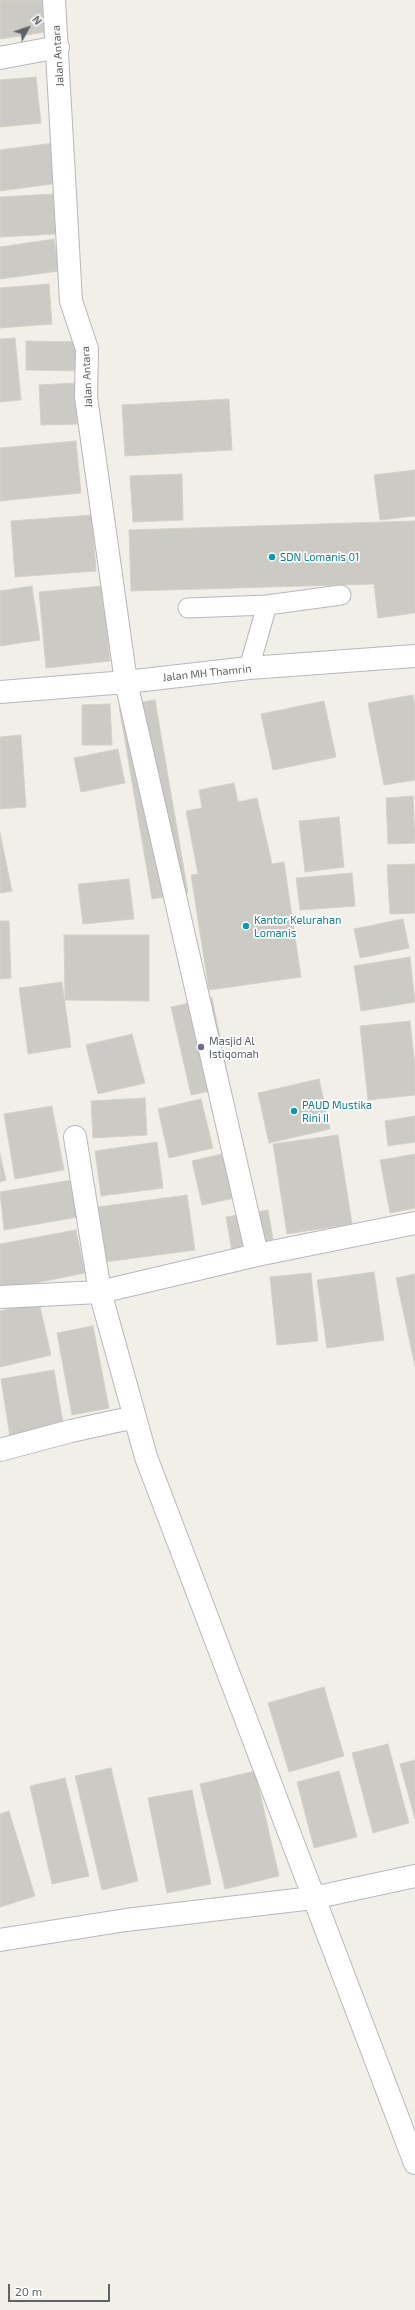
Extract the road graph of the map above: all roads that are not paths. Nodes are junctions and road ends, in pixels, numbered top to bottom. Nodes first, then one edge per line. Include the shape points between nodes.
1 (54, 0) edge
2 (58, 47) junction
3 (0, 58) edge
4 (341, 595) dead end
5 (267, 605) junction
6 (188, 608) dead end
7 (415, 656) edge
8 (249, 668) junction
9 (126, 682) junction
10 (0, 692) edge
11 (75, 1136) dead end
12 (415, 1223) edge
13 (257, 1255) junction
14 (100, 1292) junction
15 (0, 1297) edge
16 (134, 1417) junction
17 (0, 1450) edge
18 (415, 1876) edge
19 (313, 1898) junction
20 (0, 1940) edge
21 (415, 2164) edge

1 - 2 street, Jalan Antara
2 - 3 street
2 - 9 street, Jalan Antara via 71,301 87,349 86,397
4 - 5 lane
5 - 6 lane
5 - 8 lane
7 - 8 street, Jalan MH Thamrin
8 - 9 street, Jalan MH Thamrin
9 - 10 street, Jalan MH Thamrin
9 - 13 street, Jalan Antara
11 - 14 street
12 - 13 street
13 - 14 street
14 - 15 street
14 - 16 street
16 - 17 street via 71,1430
16 - 19 street via 149,1464
18 - 19 street
19 - 20 street via 126,1920
19 - 21 street

